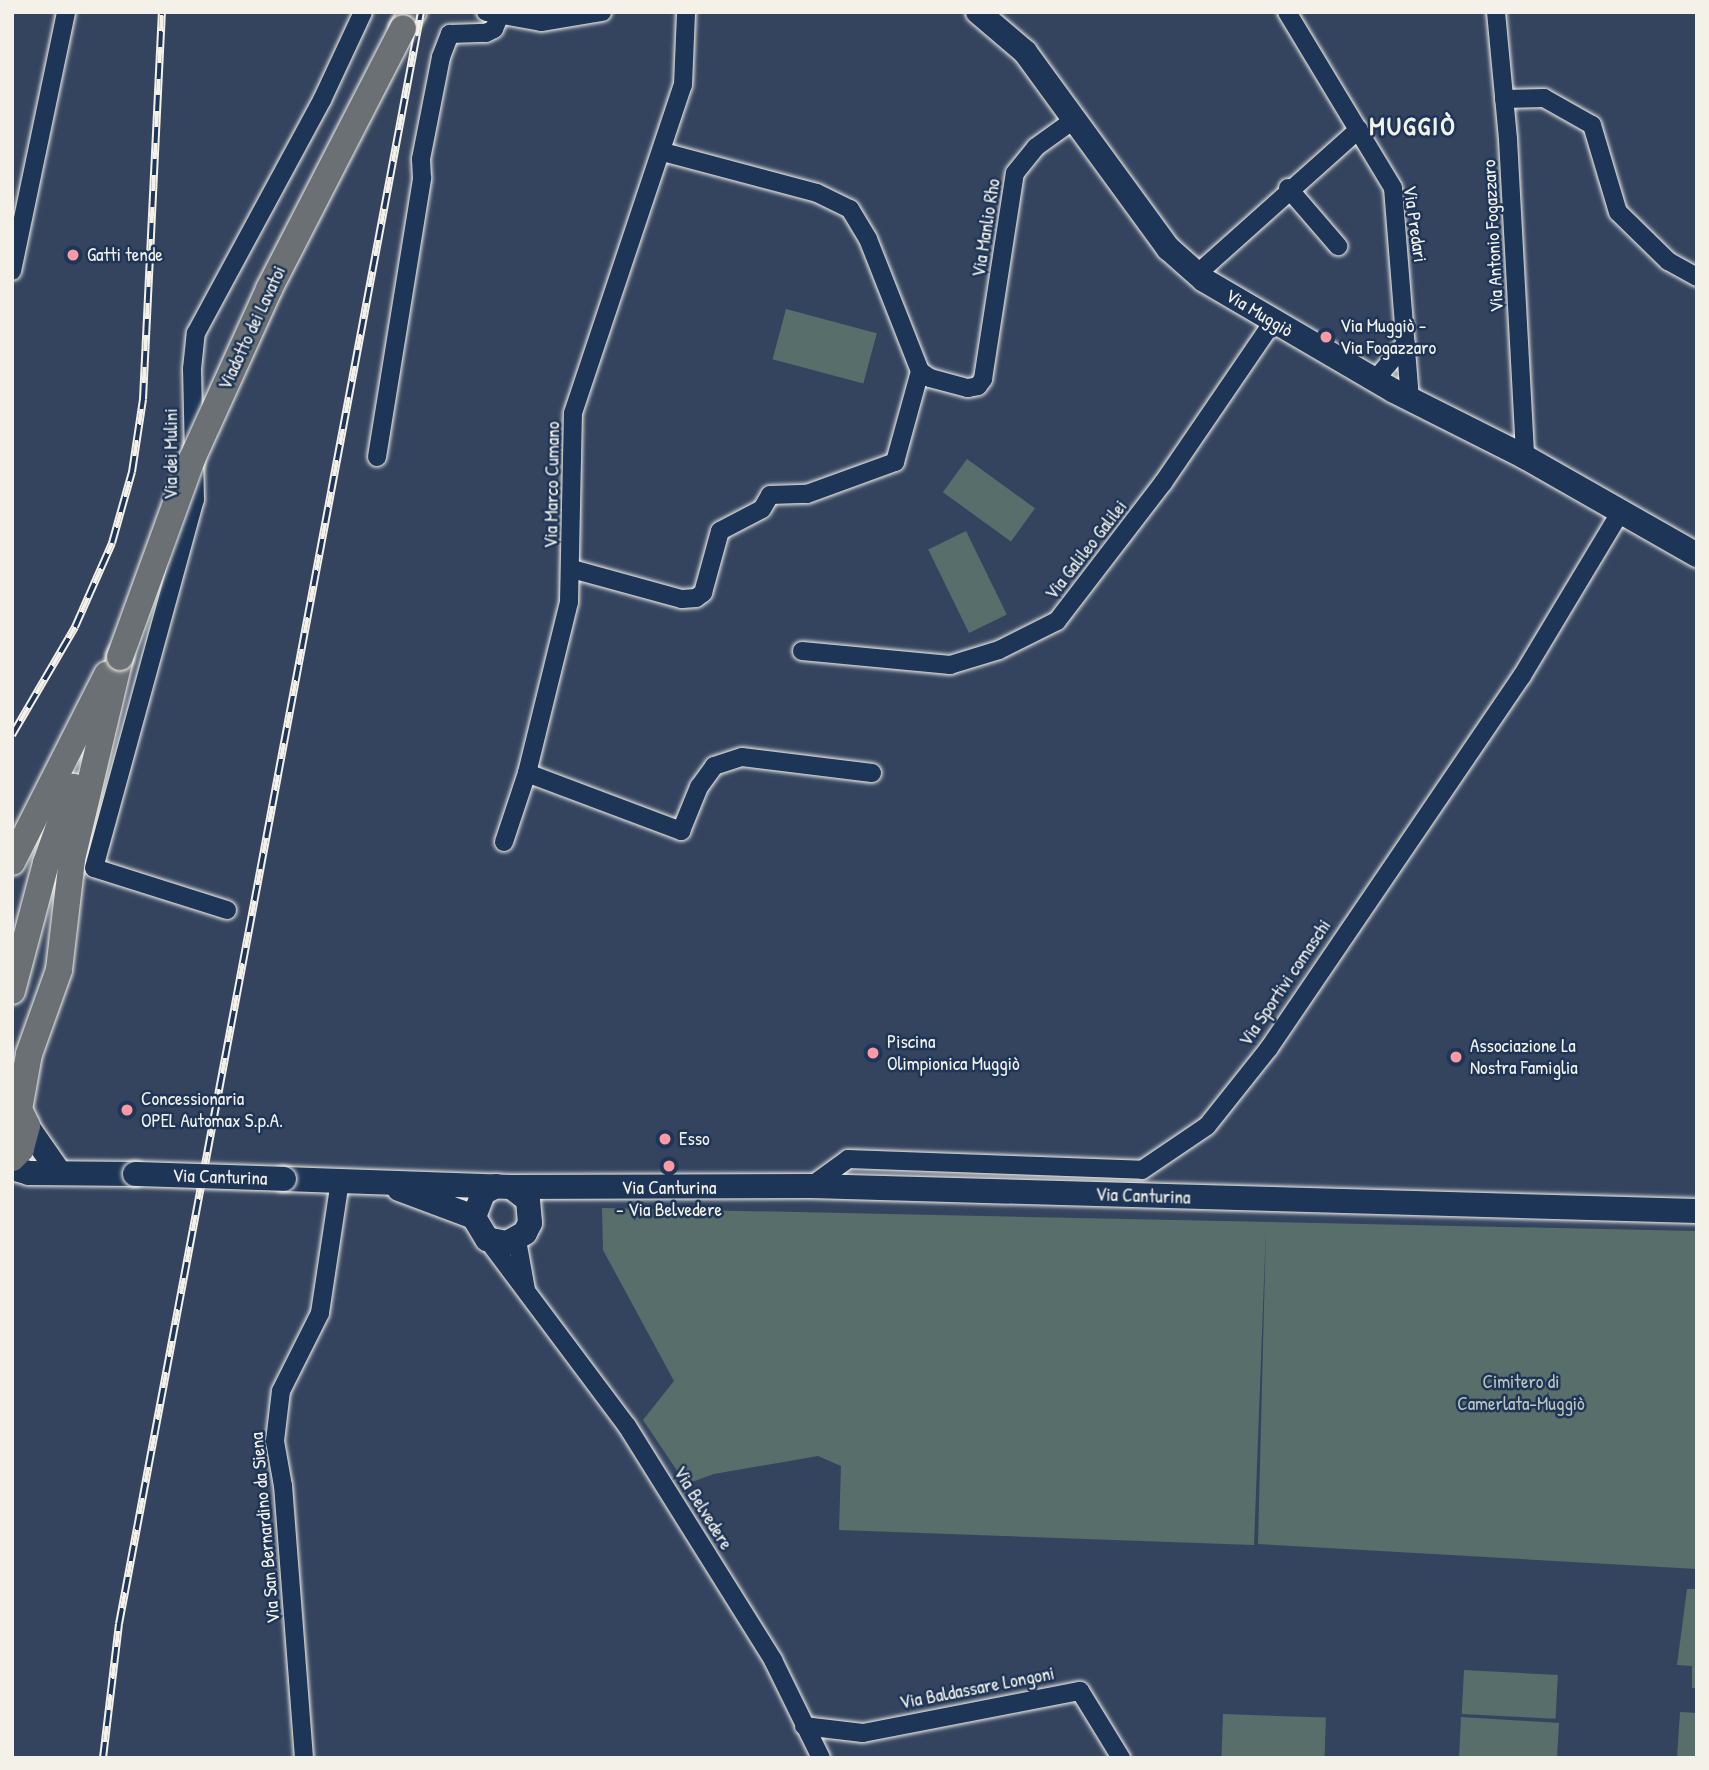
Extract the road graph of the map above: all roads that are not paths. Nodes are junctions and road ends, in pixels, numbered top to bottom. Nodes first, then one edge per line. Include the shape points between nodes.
1 (66, 12) edge
2 (363, 12) edge
3 (413, 12) edge
4 (602, 12) edge
5 (686, 12) edge
6 (978, 12) edge
7 (1287, 12) edge
8 (1496, 12) edge
9 (493, 13) edge
10 (1504, 99) junction
11 (1075, 119) junction
12 (1359, 129) junction
13 (663, 152) junction
14 (1288, 188) junction
15 (1338, 246) dead end
16 (12, 271) edge
17 (1197, 274) junction
18 (1697, 277) edge
19 (1273, 322) junction
20 (1406, 343) junction
21 (920, 371) junction
22 (1375, 380) junction
23 (1410, 399) junction
24 (377, 457) dead end
25 (1525, 457) junction
26 (1621, 511) junction
27 (1697, 555) edge
28 (572, 569) junction
29 (802, 651) dead end
30 (120, 657) junction
31 (527, 773) junction
32 (872, 773) dead end
33 (504, 842) dead end
34 (12, 862) edge
35 (227, 910) dead end
36 (12, 991) edge
37 (20, 1108) edge
38 (12, 1158) edge
39 (12, 1168) edge
40 (59, 1171) junction
41 (340, 1180) junction
42 (382, 1181) junction
43 (589, 1184) junction
44 (811, 1186) junction
45 (503, 1187) junction
46 (531, 1209) junction
47 (1697, 1211) edge
48 (474, 1217) junction
49 (487, 1239) junction
50 (517, 1240) junction
51 (527, 1294) junction
52 (804, 1726) junction
53 (304, 1758) edge
54 (821, 1758) edge
55 (1121, 1758) edge

1 - 16 street
2 - 35 street, Via dei Mulini via 196,333 192,369 195,500 94,868
3 - 30 main road, Viadotto dei Lavatoi, bridge via 263,301 192,459
4 - 9 street via 541,22
5 - 13 street, Via Marco Cumano via 683,85
6 - 11 main road, Via Muggiò via 1025,52
7 - 12 street, Via Predari
8 - 10 street, Via Antonio Fogazzaro
9 - 24 street via 494,29 450,34 441,57 421,159 422,178
10 - 18 street via 1544,98 1592,125 1618,212 1668,261
10 - 25 street, Via Antonio Fogazzaro
11 - 17 main road, Via Muggiò via 1153,228
11 - 21 street, Via Manlio Rho via 1036,147 1015,173 985,369 978,387 968,388
12 - 14 street
12 - 20 street, Via Predari via 1393,188
13 - 21 street via 817,193 850,209 868,239
13 - 28 street, Via Marco Cumano via 573,413
14 - 15 street
14 - 17 street
17 - 19 main road, Via Muggiò
19 - 22 main road, Via Muggiò
19 - 29 street, Via Galileo Galilei via 1155,494 1057,621 999,650 950,665
20 - 22 street
20 - 23 street, Via Predari
21 - 28 street via 895,462 807,494 770,495 762,509 720,531 703,593 696,598 682,599
22 - 23 main road, Via Muggiò
23 - 25 main road, Via Muggiò
25 - 26 main road, Via Muggiò
26 - 27 main road, Via Muggiò
26 - 44 street, Via Sportivi comaschi via 1522,676 1269,1048 1207,1126 1142,1170 848,1159
28 - 31 street, Via Marco Cumano via 569,602
30 - 34 main road via 96,691
30 - 36 main road via 46,863
30 - 37 main road via 72,859 59,970 29,1054
31 - 32 street via 681,831 699,787 714,766 742,757
31 - 33 street, Via Marco Cumano
37 - 38 main road via 21,1149
37 - 40 main road
39 - 40 main road, Via Canturina via 29,1173
40 - 41 main road, Via Canturina, bridge
41 - 42 main road, Via Canturina
41 - 53 street, Via San Bernardino da Siena via 320,1313 281,1391 275,1441 283,1486
42 - 45 main road, Via Canturina
42 - 48 main road, Via Canturina
43 - 44 main road, Via Canturina
43 - 45 main road, Via Canturina
43 - 46 main road, Via Canturina
44 - 47 main road, Via Canturina
45 - 46 main road via 521,1192
45 - 48 main road via 483,1193
46 - 50 main road via 530,1223
48 - 49 main road
49 - 50 main road via 497,1243
49 - 51 street, Via Belvedere
50 - 51 street, Via Belvedere
51 - 52 street, Via Belvedere via 627,1426 773,1660
52 - 54 street, Via Belvedere
52 - 55 street, Via Baldassare Longoni via 863,1733 1080,1690

